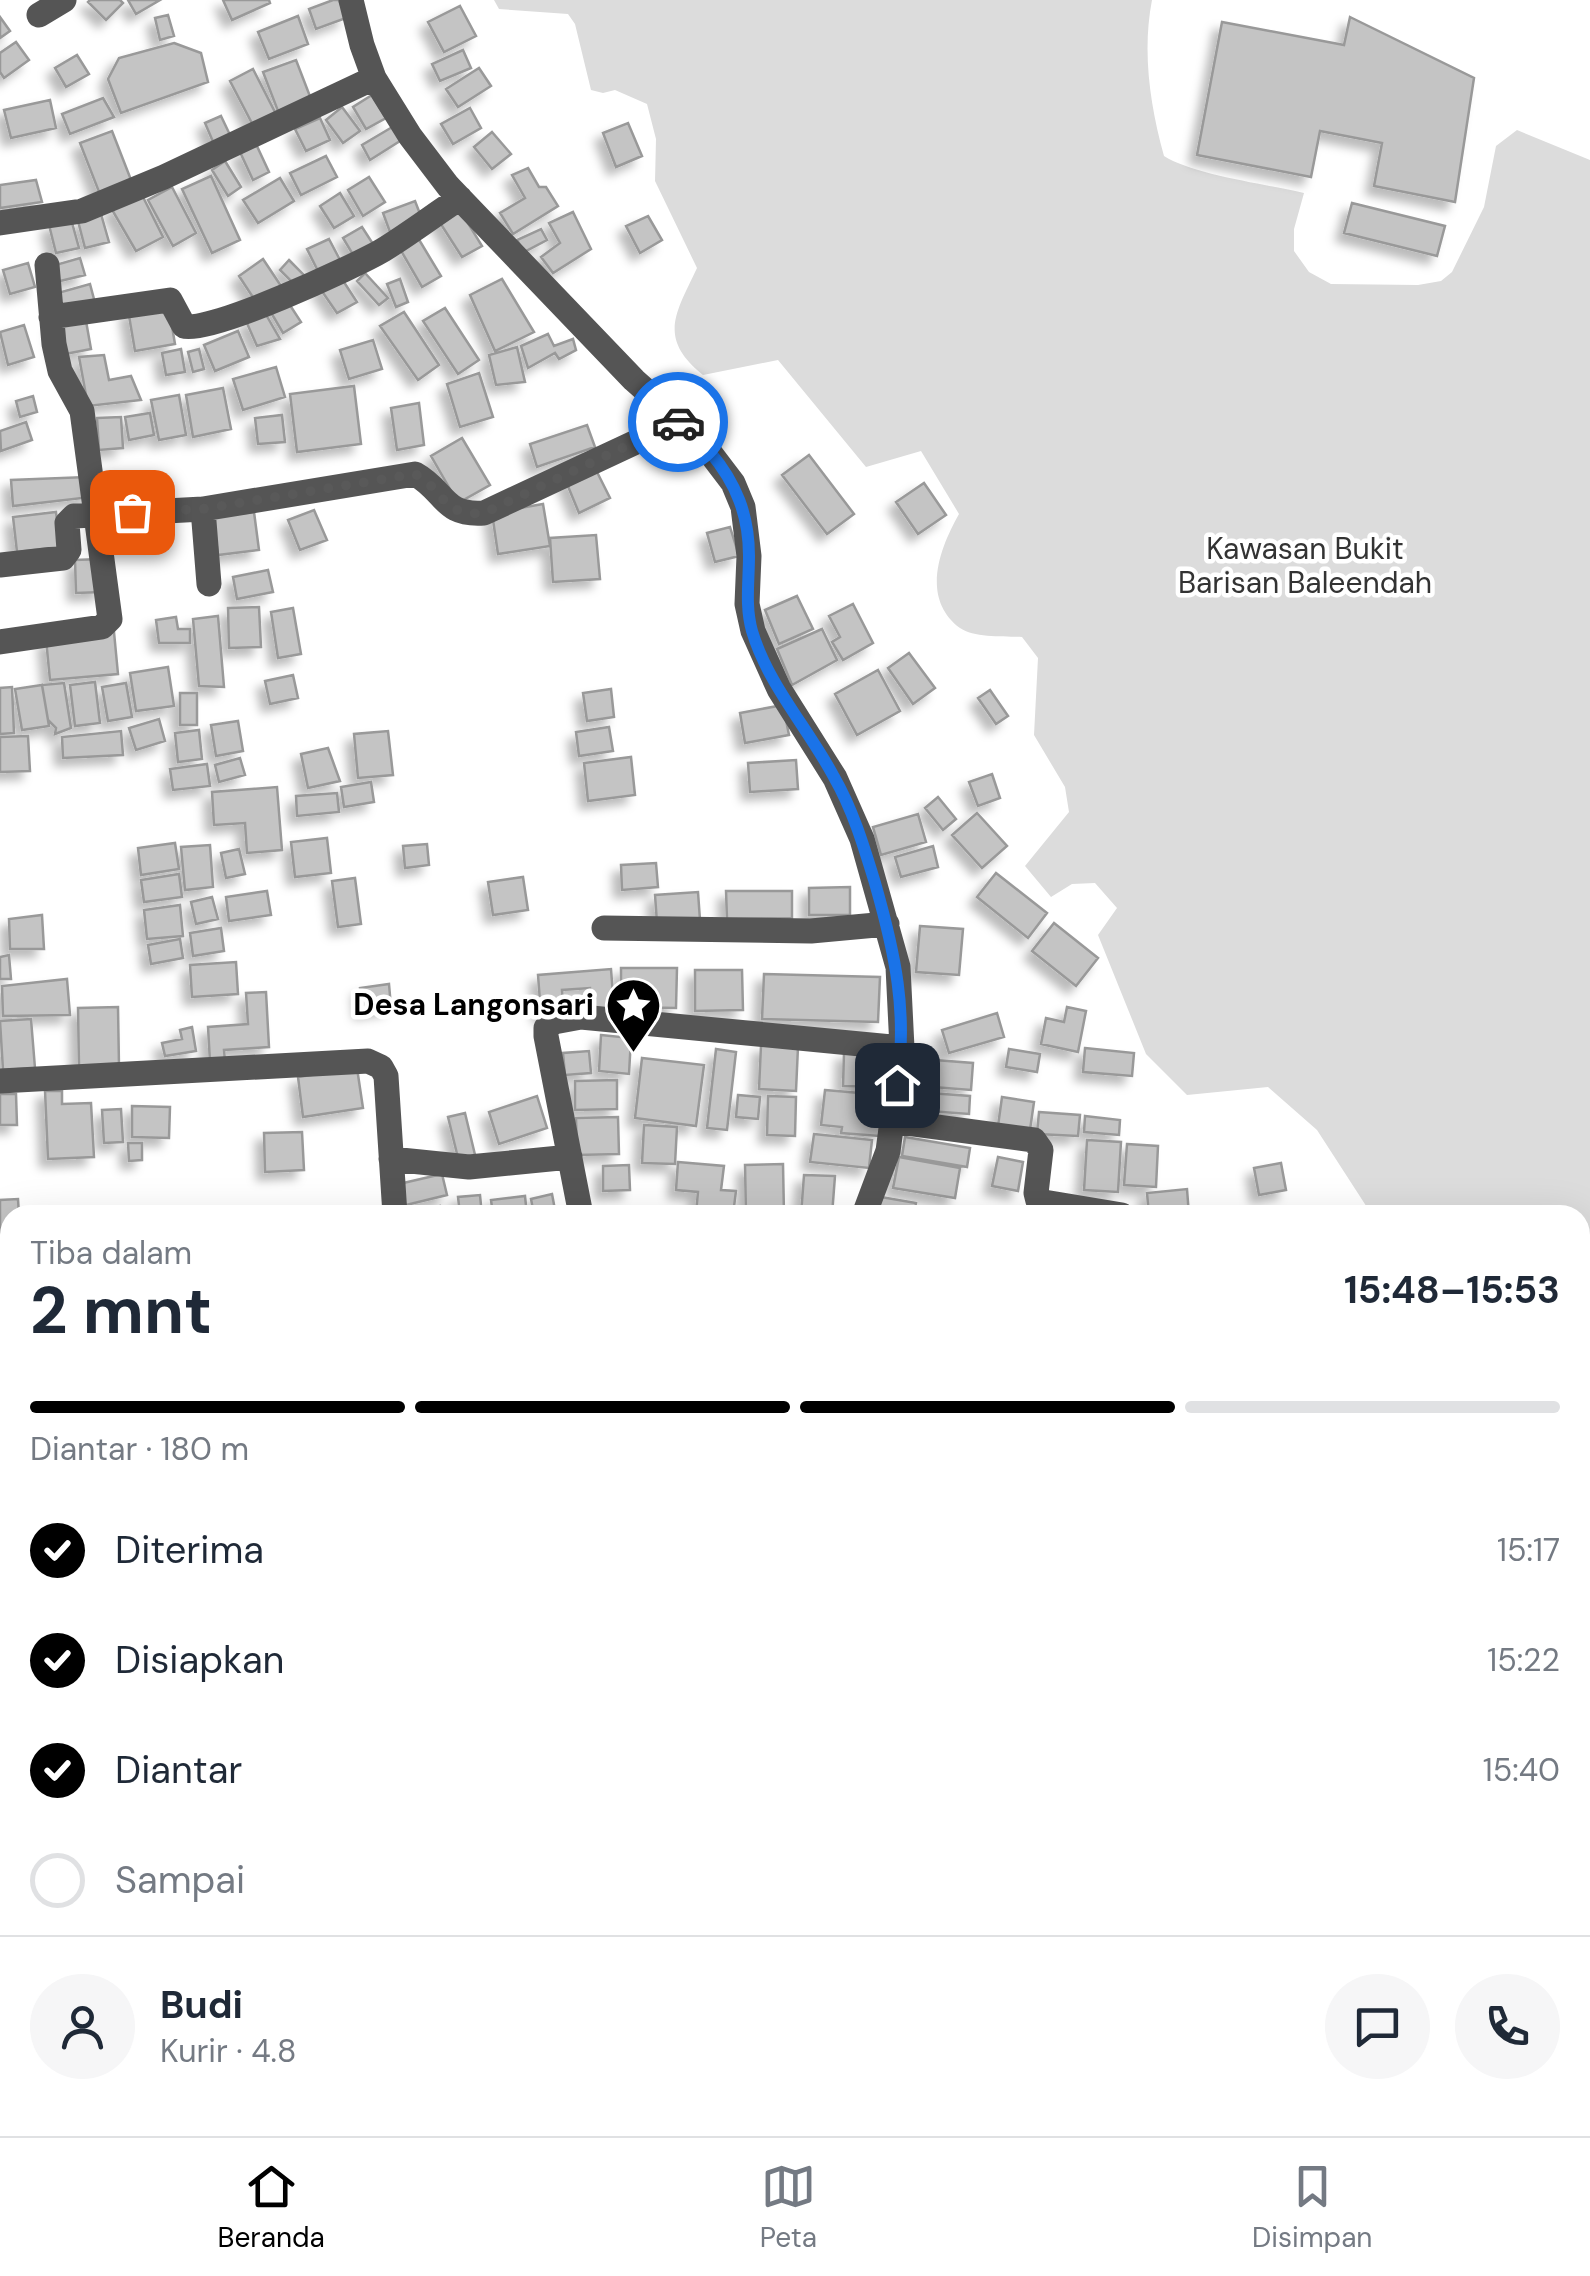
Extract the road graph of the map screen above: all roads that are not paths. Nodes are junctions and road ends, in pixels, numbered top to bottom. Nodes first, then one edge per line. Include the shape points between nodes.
1 (64, 0) edge
2 (351, 0) edge
3 (39, 15) dead end
4 (374, 78) junction
5 (460, 198) junction
6 (0, 222) edge
7 (47, 265) dead end
8 (51, 317) junction
9 (681, 420) junction
10 (203, 509) junction
11 (97, 514) junction
12 (0, 566) edge
13 (208, 584) dead end
14 (0, 642) edge
15 (887, 924) junction
16 (604, 928) dead end
17 (902, 1048) junction
18 (0, 1080) edge
19 (892, 1121) junction
20 (570, 1156) junction
21 (391, 1159) junction
22 (394, 1205) edge
23 (579, 1205) edge
24 (868, 1205) edge
25 (1062, 1205) edge

1 - 3 street
2 - 4 street
4 - 5 street
4 - 6 street via 82,210
5 - 8 street via 380,251 203,328 184,326 170,300
5 - 9 street via 634,380
7 - 8 street
8 - 11 street via 60,371 82,412
9 - 10 street via 484,513 464,514 445,504 415,474
9 - 15 street via 719,462 743,506 752,632 779,689 836,778
10 - 11 street
10 - 13 street
11 - 12 street via 69,518 63,558
11 - 14 street via 110,612 106,625
15 - 16 street via 812,932
15 - 17 street via 898,968
17 - 19 street
17 - 20 street via 581,1017 554,1022 546,1036
18 - 21 street via 368,1061 386,1076
19 - 24 street
19 - 25 street via 1034,1140 1041,1150 1038,1201
20 - 21 street via 469,1167
20 - 23 street
21 - 22 street

